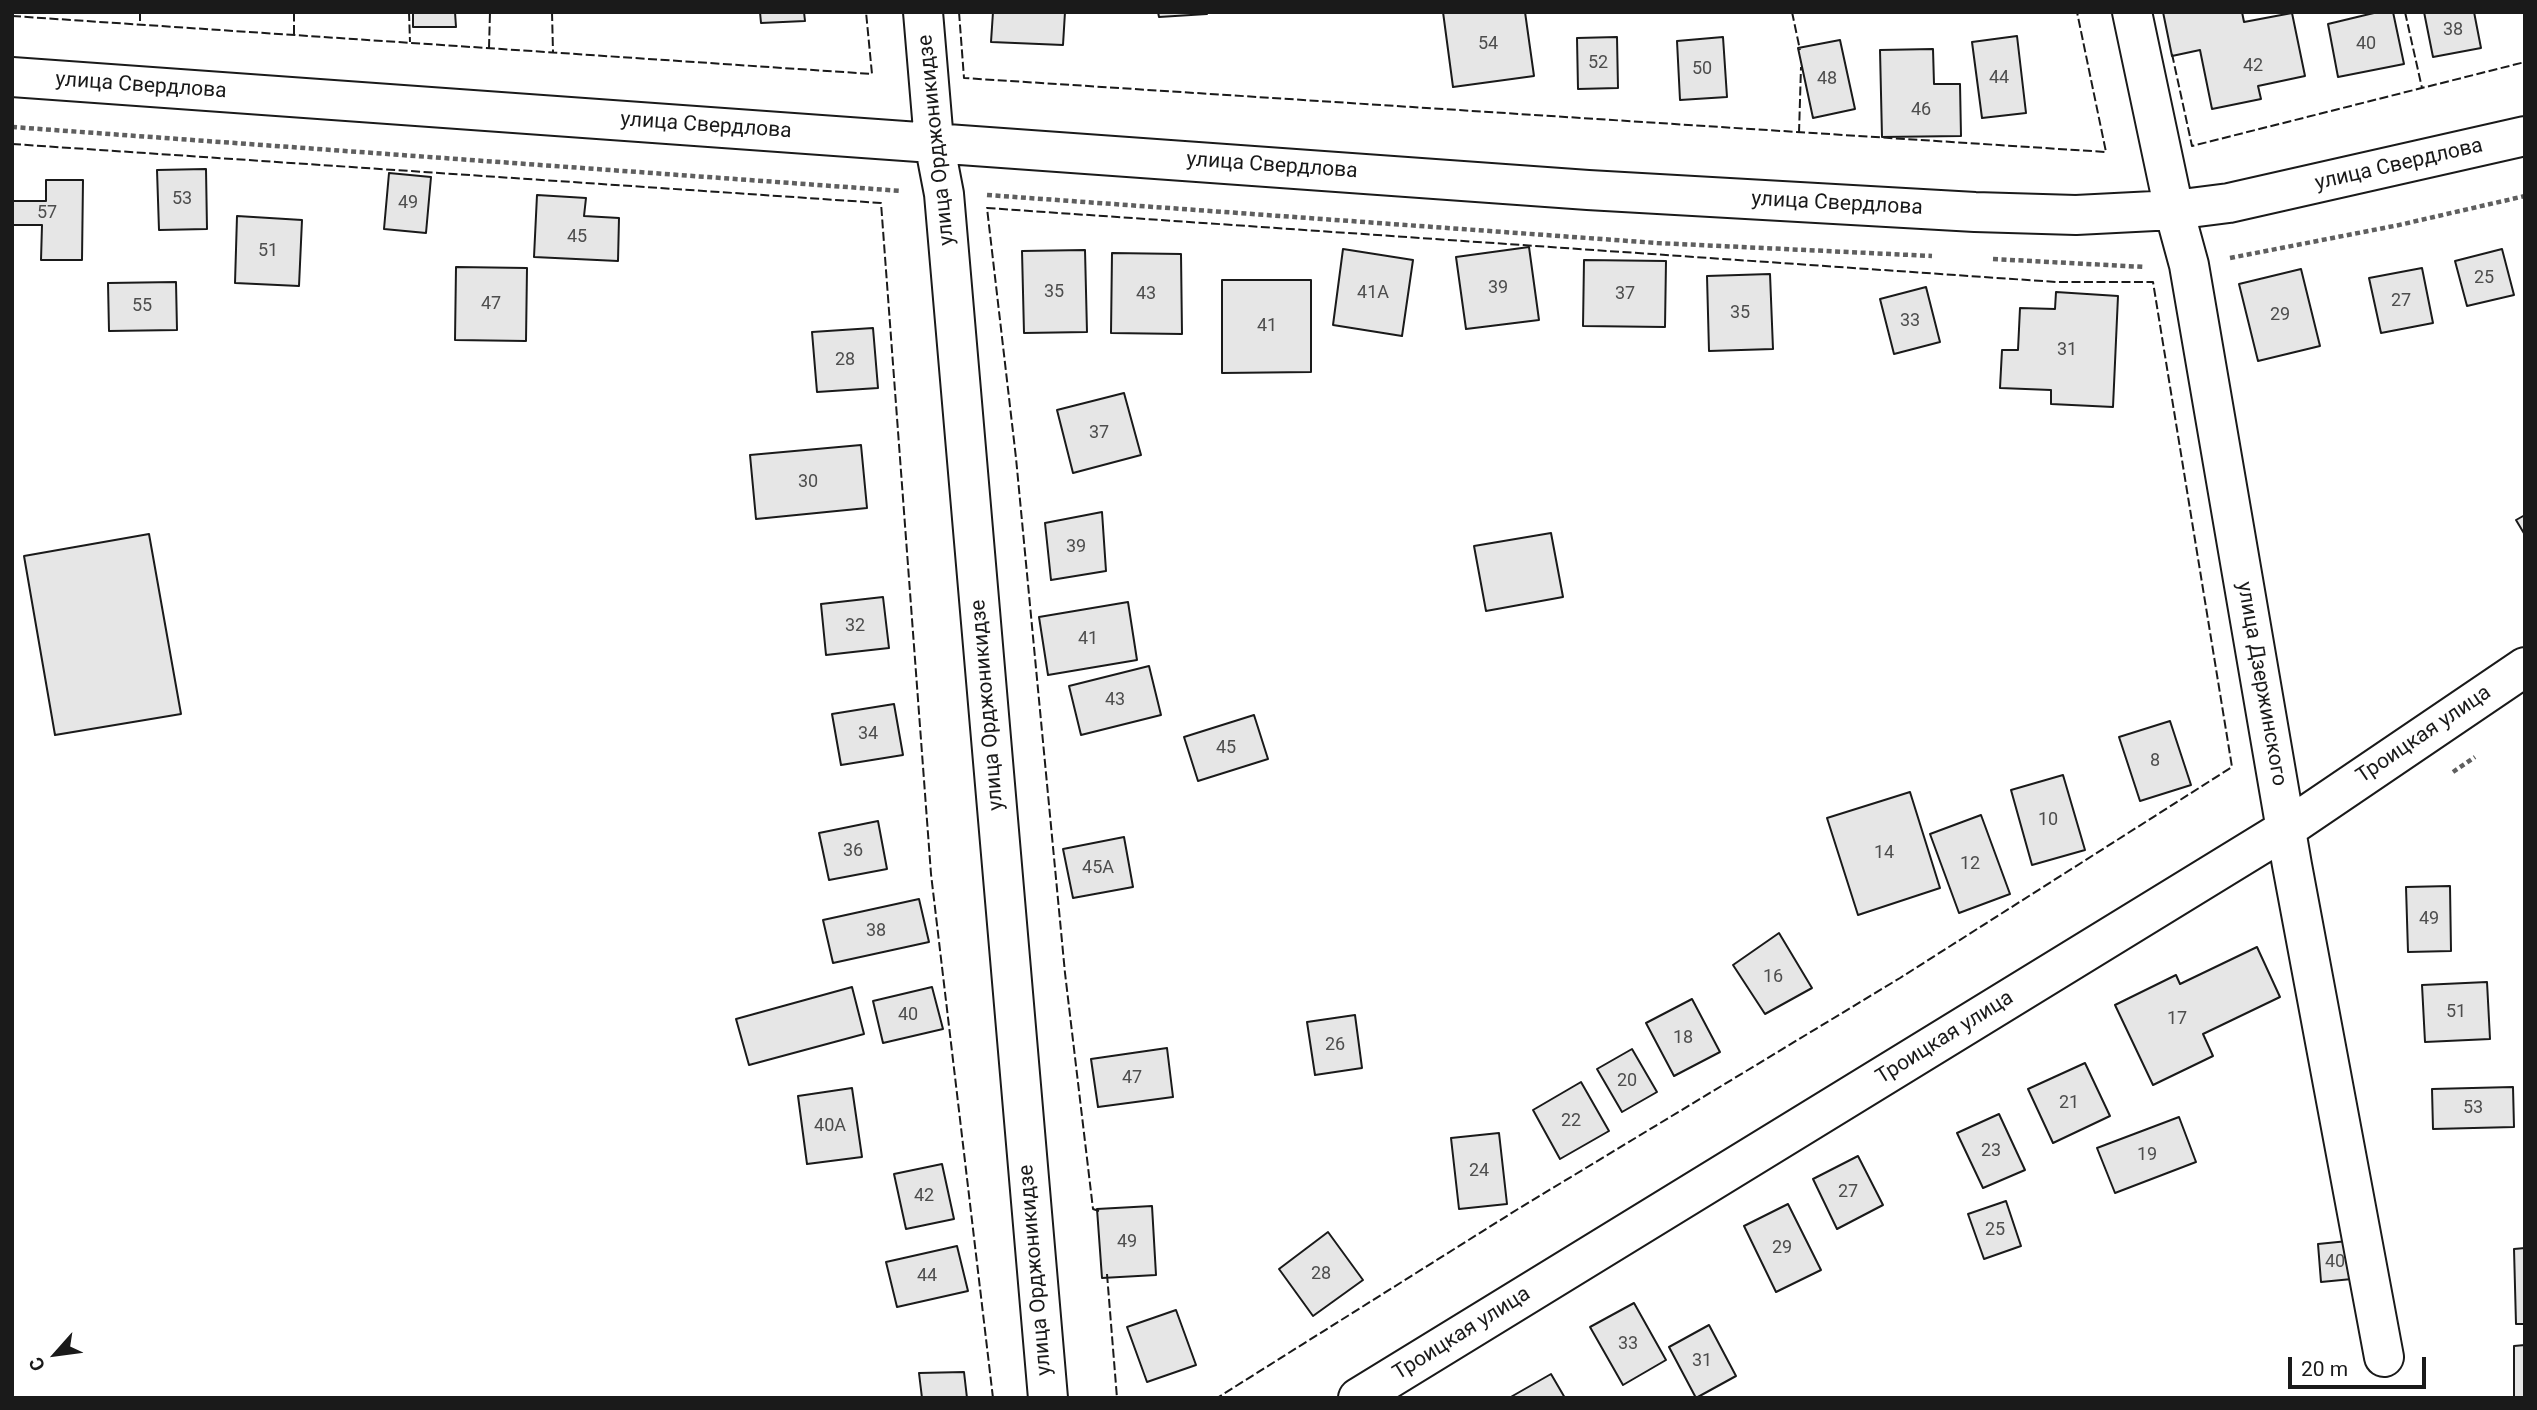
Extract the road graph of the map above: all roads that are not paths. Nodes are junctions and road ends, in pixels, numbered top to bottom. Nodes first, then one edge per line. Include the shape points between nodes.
1 (923, 12) edge
2 (2132, 12) edge
3 (12, 76) edge
4 (2525, 136) edge
5 (934, 142) junction
6 (2174, 211) junction
7 (2525, 667) edge
8 (2286, 829) junction
9 (2384, 1357) dead end
10 (1048, 1398) edge
11 (1358, 1398) edge

1 - 5 street, улица Орджоникидзе
2 - 6 street, улица Дзержинского
3 - 5 street, улица Свердлова
4 - 6 street, улица Свердлова via 2229,203
5 - 6 street, улица Свердлова via 1961,212 2076,215
5 - 10 street, улица Орджоникидзе via 944,194
6 - 8 street, улица Дзержинского via 2189,265
7 - 8 street, Троицкая улица
8 - 9 street, улица Дзержинского
8 - 11 street, Троицкая улица

